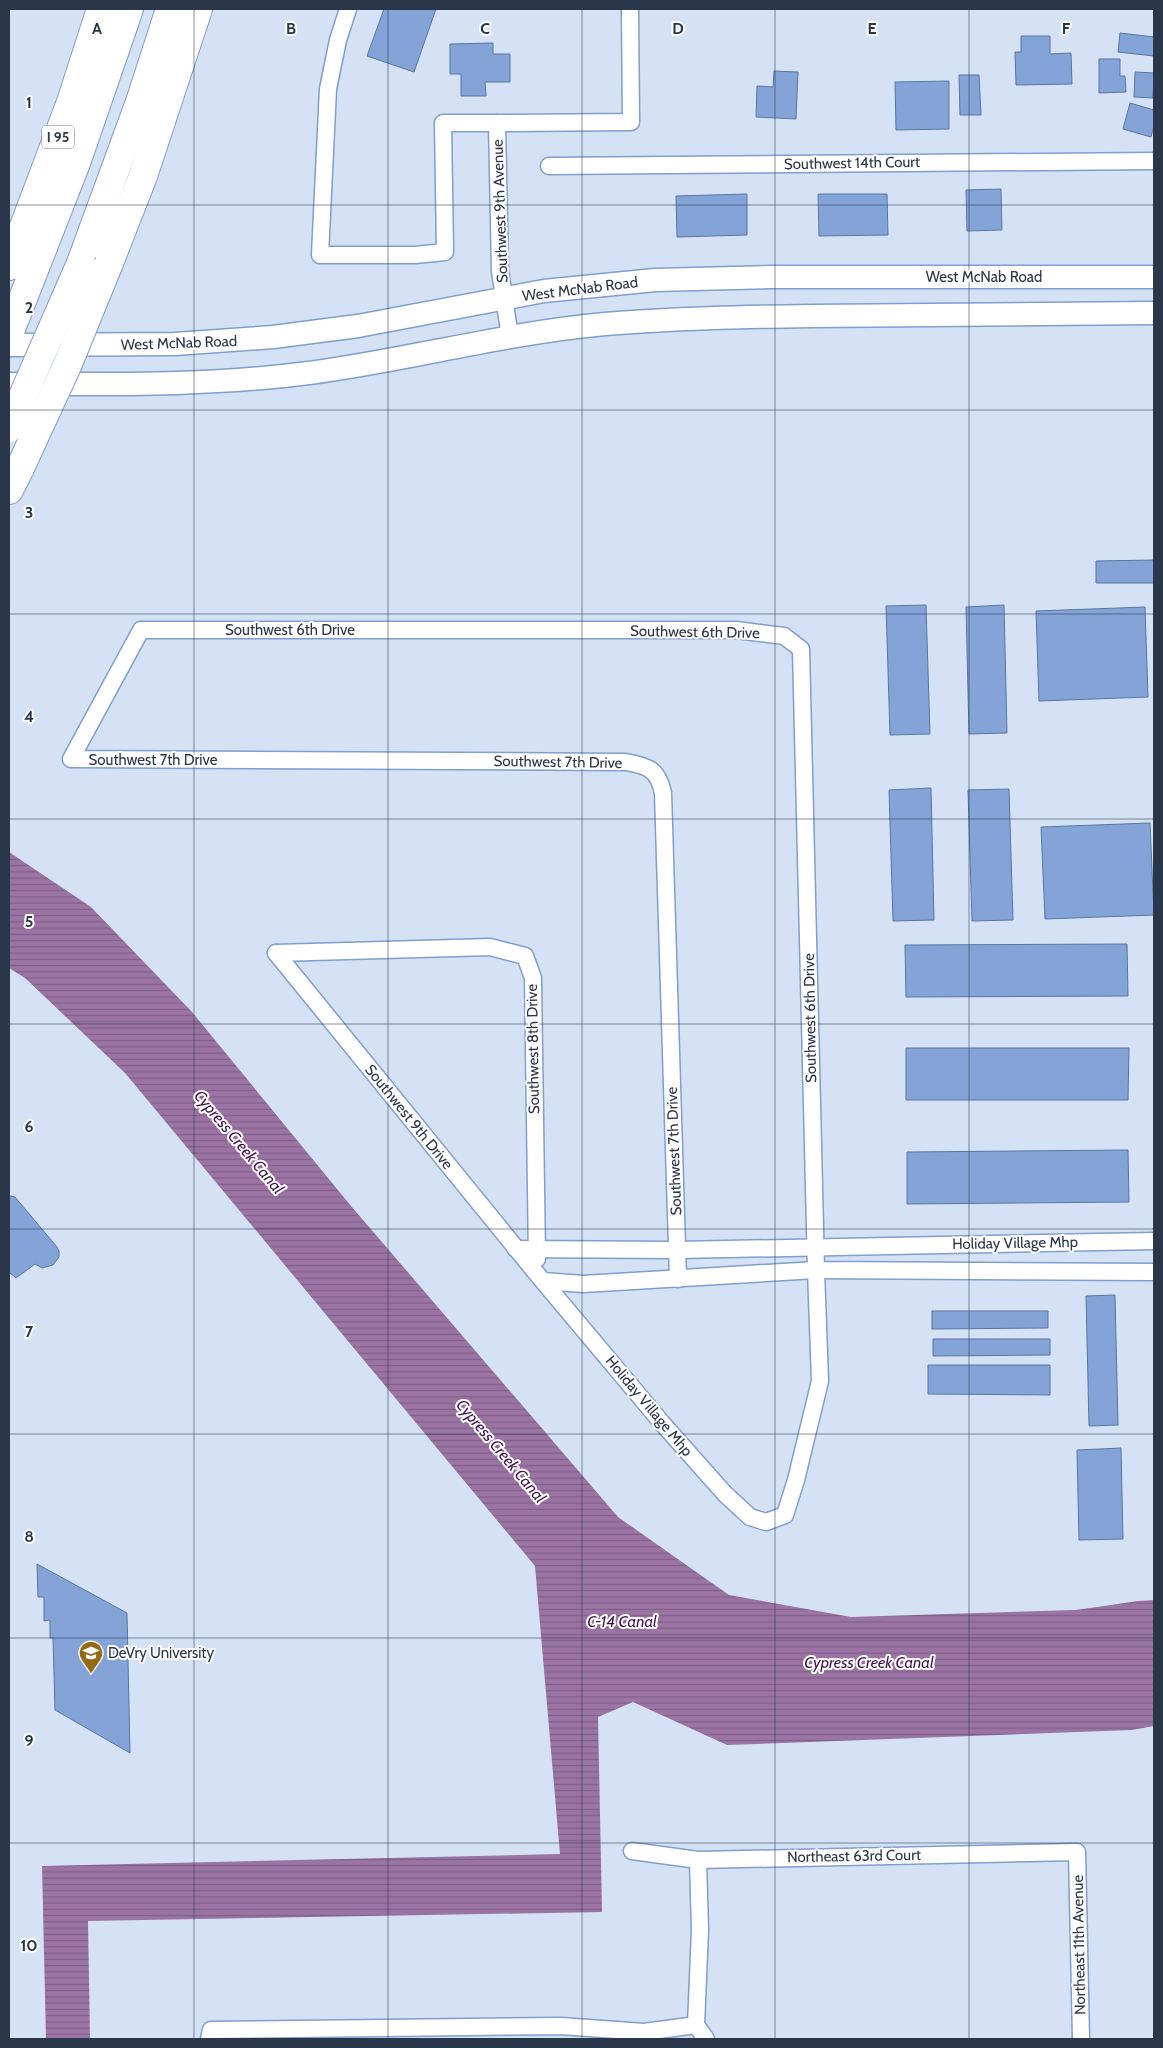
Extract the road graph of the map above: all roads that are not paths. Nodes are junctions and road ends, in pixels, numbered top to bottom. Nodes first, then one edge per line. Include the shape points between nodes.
1 (101, 9) edge
2 (129, 9) edge
3 (170, 9) edge
4 (198, 9) edge
5 (348, 9) edge
6 (630, 9) edge
7 (497, 123) junction
8 (1154, 161) edge
9 (549, 166) dead end
10 (9, 265) edge
11 (1154, 277) edge
12 (504, 298) junction
13 (1154, 312) edge
14 (9, 334) edge
15 (510, 337) junction
16 (9, 345) edge
17 (9, 384) edge
18 (9, 428) edge
19 (14, 479) edge
20 (71, 759) joint
21 (276, 953) joint
22 (1154, 1242) edge
23 (815, 1246) junction
24 (516, 1249) junction
25 (536, 1250) junction
26 (677, 1250) junction
27 (816, 1270) junction
28 (1154, 1272) edge
29 (540, 1277) junction
30 (678, 1279) junction
31 (632, 1851) dead end
32 (1077, 1852) joint
33 (698, 1860) junction
34 (696, 2025) junction
35 (562, 2033) edge
36 (210, 2035) edge
37 (706, 2039) edge
38 (1081, 2039) edge

1 - 10 highway, I 95 via 71,102
2 - 14 highway via 95,112
3 - 18 highway, bridge via 81,263
4 - 19 highway, bridge via 143,176 109,263
5 - 7 street via 328,89 320,255 446,252 443,123
6 - 7 street, Southwest 9th Avenue via 631,122
7 - 12 street, Southwest 9th Avenue via 500,271
8 - 9 street, Southwest 14th Court
11 - 12 main road, West McNab Road via 687,279 582,286
12 - 15 street, Southwest 9th Avenue
12 - 16 main road, West McNab Road via 358,326 273,337 175,344
13 - 15 main road via 705,318 588,326
15 - 17 main road via 368,364 251,379 149,384
20 - 23 street, Southwest 6th Drive via 141,630 736,630 784,636 801,649
20 - 26 street, Southwest 7th Drive via 626,762 648,766 661,781 663,793
21 - 24 street, Southwest 9th Drive
21 - 25 street, Southwest 8th Drive via 490,947 526,956 533,978
22 - 23 street, Holiday Village Mhp
23 - 26 street, Holiday Village Mhp
23 - 27 street, Southwest 6th Drive
24 - 25 street, Holiday Village Mhp
24 - 29 street, Southwest 9th Drive
25 - 26 street, Holiday Village Mhp
25 - 29 street, Southwest 8th Drive
26 - 30 street, Southwest 7th Drive
27 - 28 street, Holiday Village Mhp
27 - 29 street, Holiday Village Mhp via 820,1381 785,1515 766,1522 750,1517 724,1494
27 - 30 street, Holiday Village Mhp
29 - 30 street, Holiday Village Mhp via 583,1284
31 - 33 street, Northeast 63rd Court
32 - 33 street, Northeast 63rd Court
32 - 38 street, Northeast 11th Avenue
33 - 34 street via 700,1930
34 - 35 street via 644,2032
34 - 37 street
35 - 36 street

